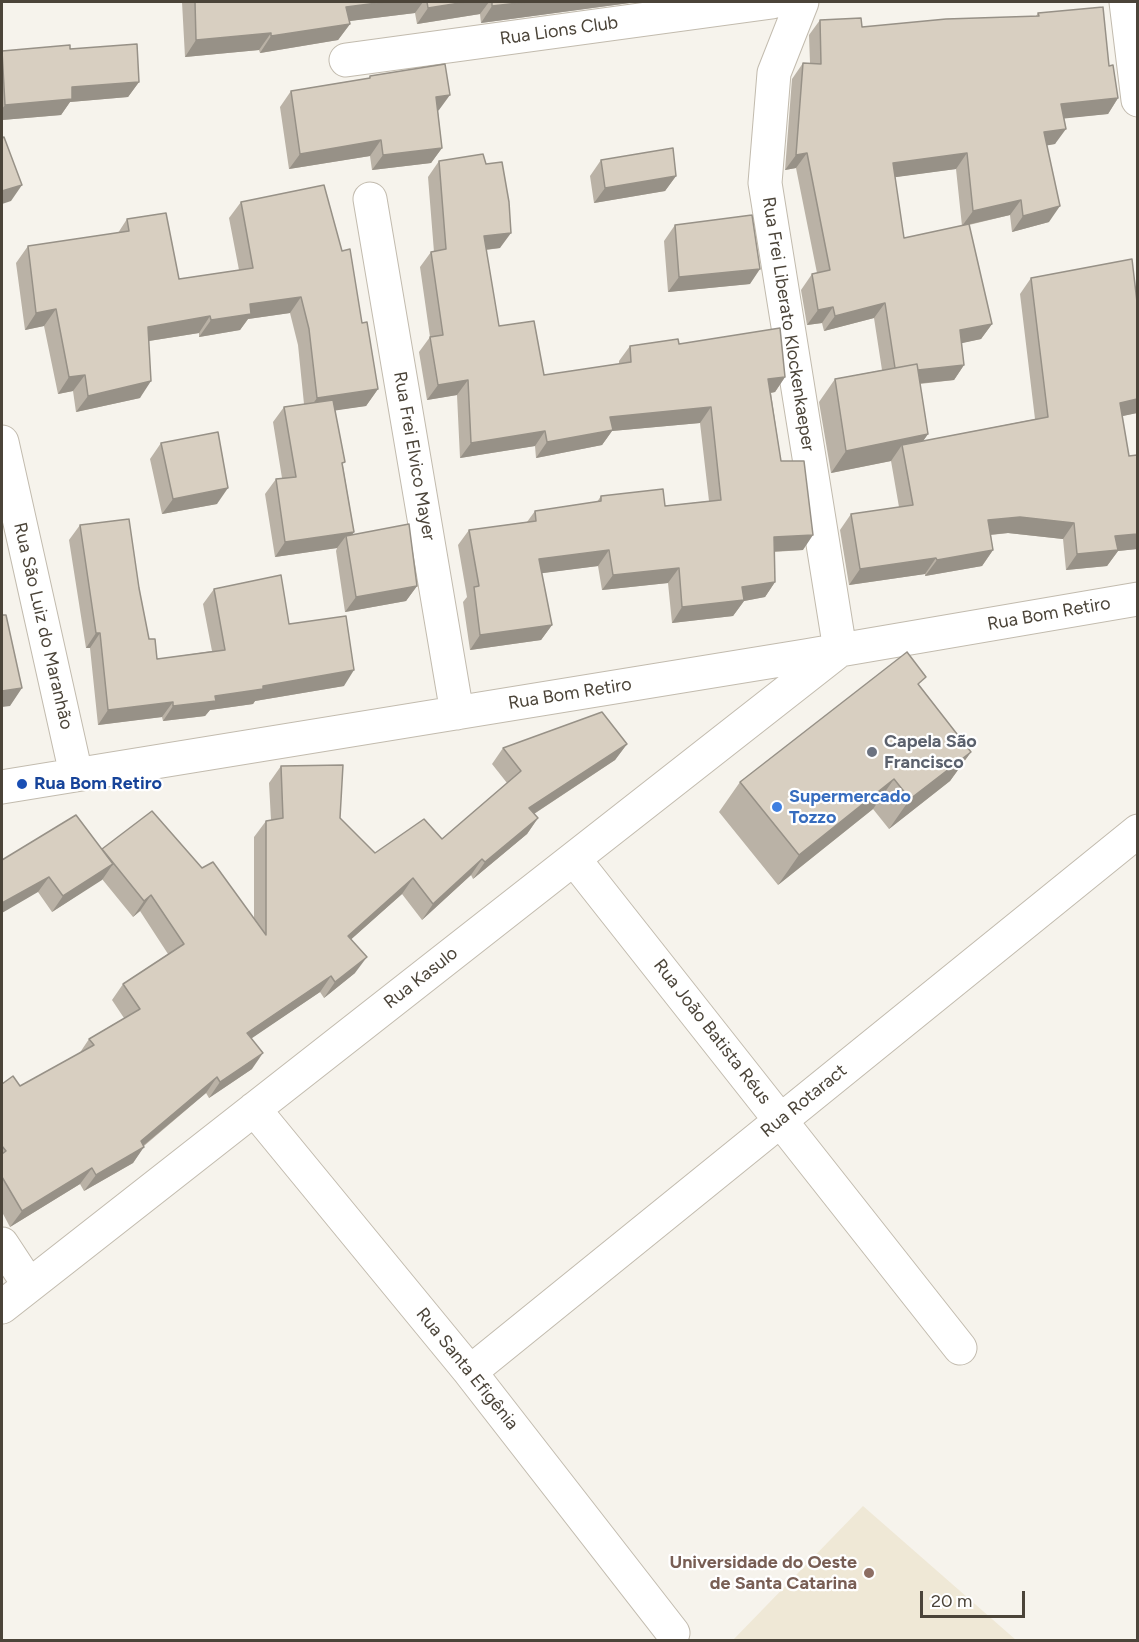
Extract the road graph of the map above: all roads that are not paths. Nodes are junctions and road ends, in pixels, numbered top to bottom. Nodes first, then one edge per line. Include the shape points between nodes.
1 (772, 2) edge
2 (802, 2) edge
3 (1126, 2) edge
4 (346, 60) dead end
5 (1137, 100) edge
6 (370, 200) dead end
7 (2, 442) edge
8 (1137, 599) edge
9 (840, 650) junction
10 (457, 713) junction
11 (76, 774) junction
12 (2, 787) edge
13 (1137, 831) edge
14 (574, 859) junction
15 (254, 1109) junction
16 (781, 1120) junction
17 (2, 1244) edge
18 (29, 1285) junction
19 (2, 1307) edge
20 (960, 1348) dead end
21 (470, 1372) junction
22 (673, 1633) dead end

1 - 4 street, Rua Lions Club
2 - 9 street, Rua Frei Liberato Klockenkaeper via 774,73 765,183
3 - 5 street
6 - 10 street, Rua Frei Elvico Mayer
7 - 11 street, Rua São Luiz do Maranhão
8 - 9 street, Rua Bom Retiro
9 - 10 street, Rua Bom Retiro
9 - 14 street, Rua Kasulo
10 - 11 street, Rua Bom Retiro
11 - 12 street, Rua Bom Retiro
13 - 16 street, Rua Rotaract
14 - 15 street, Rua Kasulo
14 - 16 street, Rua João Batista Réus
15 - 18 street, Rua Kasulo
15 - 21 street, Rua Santa Efigênia
16 - 20 street, Rua João Batista Réus
16 - 21 street, Rua Rotaract
17 - 18 street
18 - 19 street, Rua Kasulo
21 - 22 street, Rua Santa Efigênia

